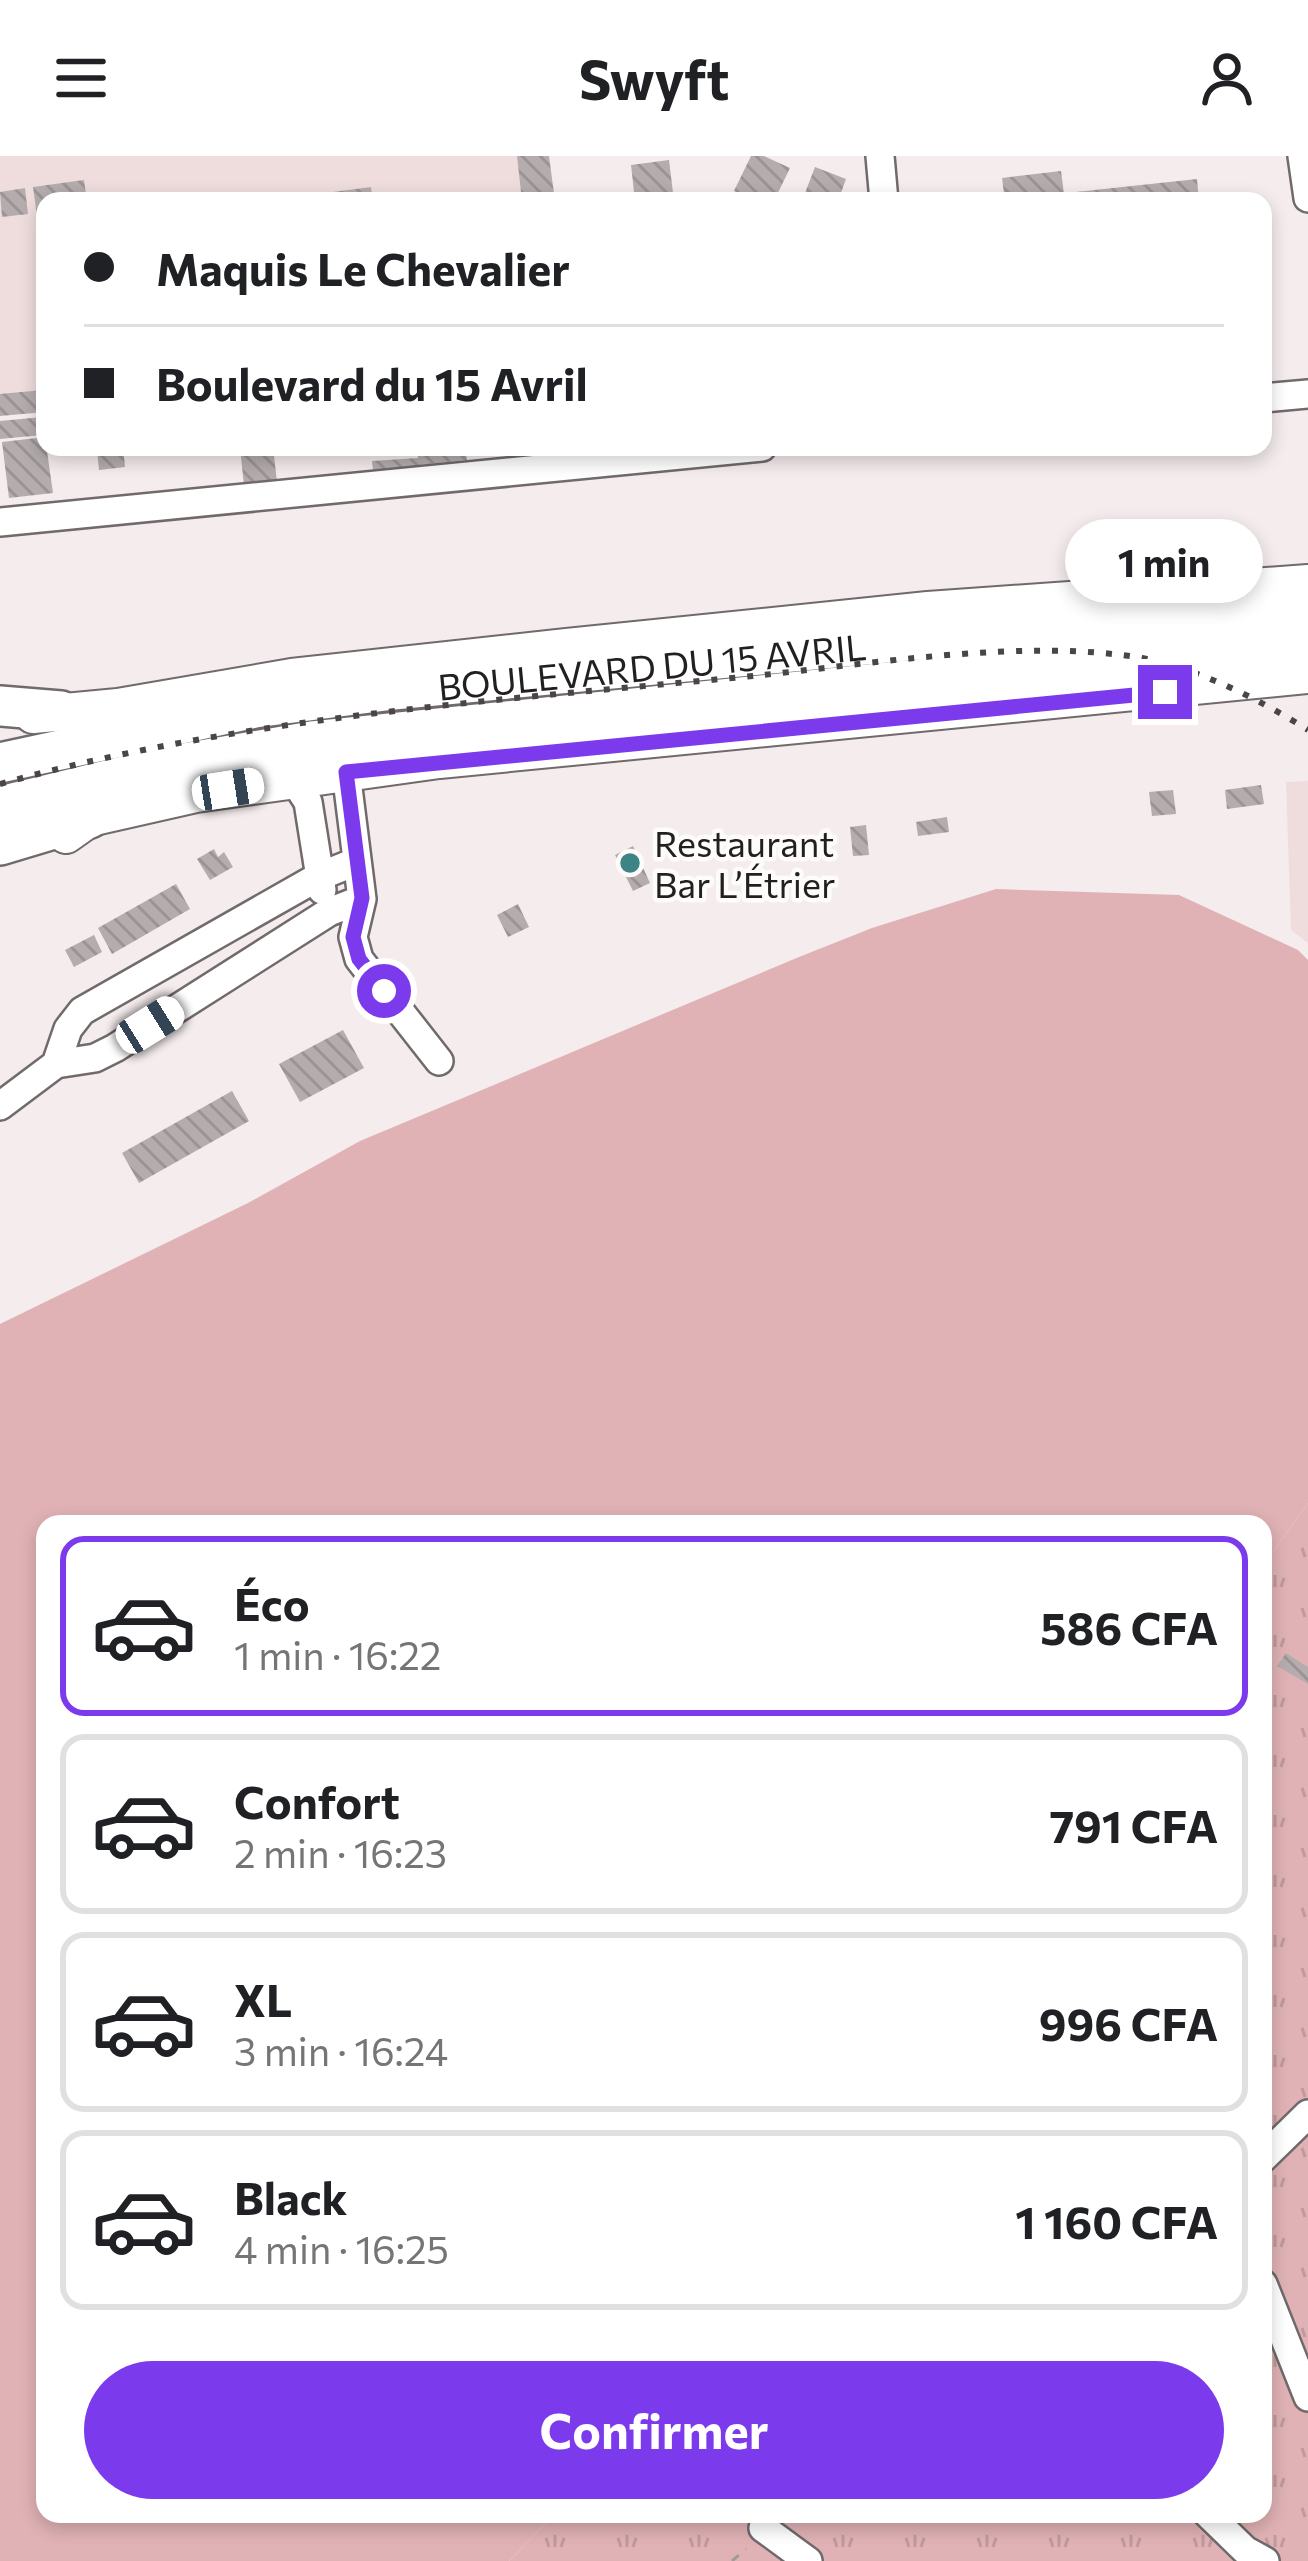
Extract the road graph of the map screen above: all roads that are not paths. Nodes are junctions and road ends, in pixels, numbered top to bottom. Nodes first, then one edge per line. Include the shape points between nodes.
1 (880, 156) edge
2 (1302, 156) edge
3 (883, 192) edge
4 (1308, 198) edge
5 (1308, 394) edge
6 (1272, 397) edge
7 (670, 456) edge
8 (0, 522) edge
9 (1308, 583) edge
10 (1308, 610) edge
11 (1308, 639) edge
12 (1308, 675) edge
13 (0, 684) edge
14 (0, 706) edge
15 (65, 711) junction
16 (0, 722) edge
17 (0, 763) edge
18 (346, 772) junction
19 (292, 779) junction
20 (0, 806) edge
21 (90, 818) junction
22 (0, 844) edge
23 (0, 862) edge
24 (355, 862) junction
25 (318, 878) junction
26 (362, 898) junction
27 (329, 913) junction
28 (353, 937) junction
29 (439, 1061) dead end
30 (56, 1064) junction
31 (0, 1106) edge
32 (1308, 2114) edge
33 (1272, 2149) edge
34 (1272, 2307) edge
35 (1308, 2397) edge
36 (1217, 2523) edge
37 (763, 2528) dead end
38 (808, 2561) edge
39 (1265, 2561) edge

1 - 3 street
2 - 4 street
5 - 6 street
7 - 8 street
9 - 15 main road, BOULEVARD DU 15 AVRIL via 567,647
10 - 17 highway, BOULEVARD DU 15 AVRIL via 393,690 255,707
11 - 20 highway, BOULEVARD DU 15 AVRIL via 312,742
12 - 18 main road, BOULEVARD DU 15 AVRIL
13 - 15 street
14 - 15 highway
15 - 16 main road, BOULEVARD DU 15 AVRIL
18 - 19 main road, BOULEVARD DU 15 AVRIL
18 - 24 street
19 - 21 main road, BOULEVARD DU 15 AVRIL
19 - 25 street via 308,802
21 - 22 highway
21 - 23 main road via 33,855
24 - 25 street
24 - 26 street
25 - 27 street
25 - 30 street via 82,1011
26 - 27 street
26 - 28 street
27 - 28 street
27 - 30 street via 115,1048
28 - 29 street via 359,959
30 - 31 street
32 - 33 street
34 - 35 street
36 - 39 street
37 - 38 street

